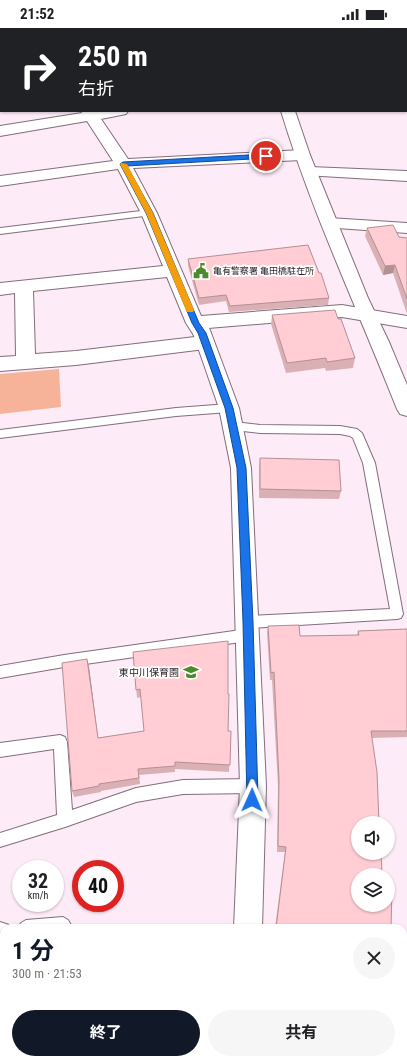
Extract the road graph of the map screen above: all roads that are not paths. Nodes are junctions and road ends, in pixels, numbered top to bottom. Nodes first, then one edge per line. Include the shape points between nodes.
1 (106, 112) edge
2 (288, 112) edge
3 (90, 113) edge
4 (0, 131) edge
5 (302, 155) junction
6 (123, 164) junction
7 (310, 172) junction
8 (407, 176) edge
9 (0, 181) edge
10 (149, 213) junction
11 (330, 223) junction
12 (407, 228) edge
13 (0, 231) edge
14 (174, 271) junction
15 (24, 287) junction
16 (0, 289) edge
17 (366, 314) junction
18 (407, 322) edge
19 (201, 333) junction
20 (26, 362) junction
21 (0, 364) edge
22 (407, 409) edge
23 (231, 417) junction
24 (0, 434) edge
25 (248, 628) junction
26 (0, 672) edge
27 (0, 750) edge
28 (252, 786) junction
29 (65, 820) junction
30 (0, 840) edge
31 (248, 924) edge

1 - 3 street
2 - 5 street
3 - 4 street
3 - 6 street
5 - 6 street
5 - 7 street
6 - 9 street
6 - 10 street
7 - 8 street
7 - 11 street
10 - 13 lane
10 - 14 street
11 - 12 street
11 - 17 street
14 - 15 street
14 - 19 street
15 - 16 street
15 - 20 street
17 - 18 street
17 - 19 street via 342,311
17 - 22 street
19 - 20 street via 76,358
19 - 23 street
20 - 21 street
23 - 24 lane via 176,412
23 - 25 street via 242,468
23 - 25 lane via 260,429 340,430 358,436 369,463 397,614
25 - 26 lane
25 - 28 street
27 - 29 lane via 60,742
28 - 29 lane via 184,787 136,795
28 - 31 street
29 - 30 lane

